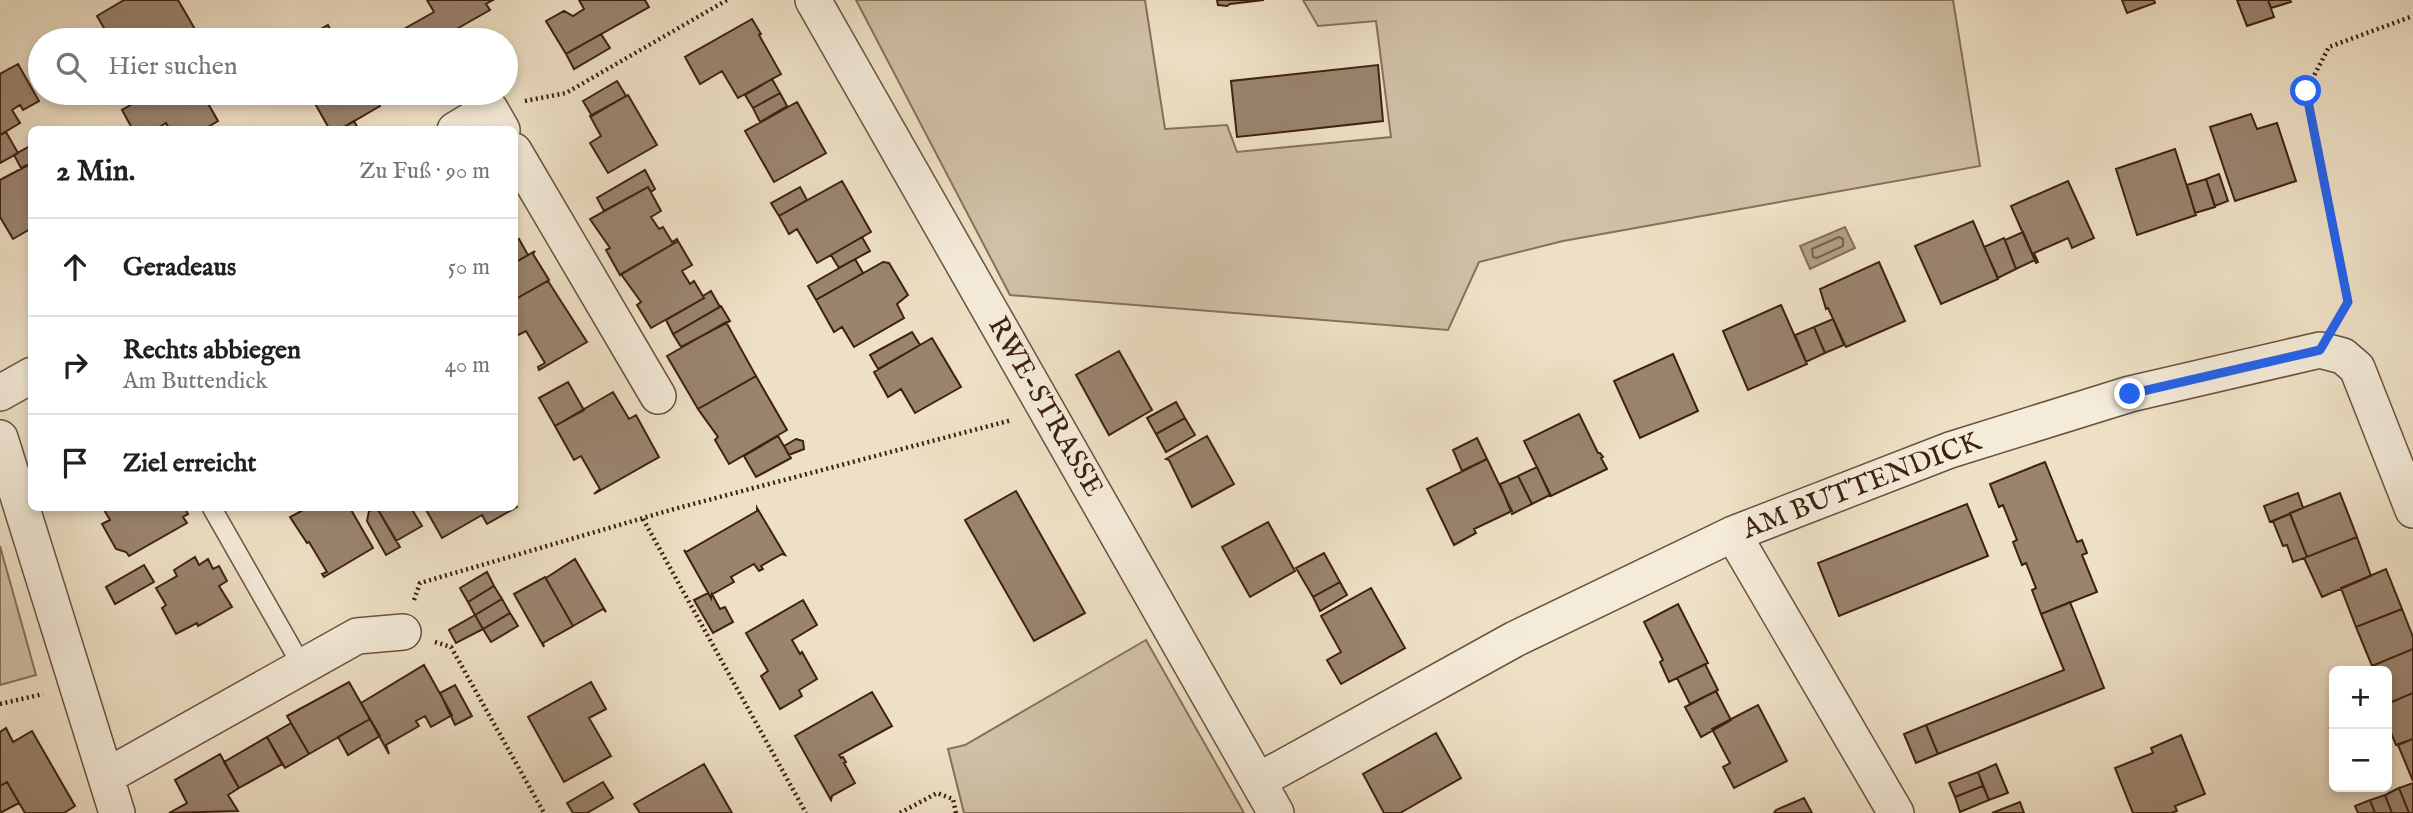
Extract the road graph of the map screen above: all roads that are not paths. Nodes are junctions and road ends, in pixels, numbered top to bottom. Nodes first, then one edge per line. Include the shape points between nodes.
1 (813, 0) edge
2 (496, 119) edge
3 (470, 126) edge
4 (518, 158) edge
5 (28, 377) edge
6 (0, 393) edge
7 (658, 396) dead end
8 (0, 438) edge
9 (2413, 510) edge
10 (214, 511) edge
11 (1733, 534) junction
12 (402, 632) road end
13 (302, 666) junction
14 (107, 776) junction
15 (1258, 781) junction
16 (117, 813) edge
17 (1276, 813) edge
18 (1896, 813) edge

1 - 15 street, RWE-STRASSE
2 - 3 street
4 - 7 street
5 - 6 street
8 - 14 street
9 - 11 street, AM BUTTENDICK via 2357,368 2343,356 2320,350 2130,394 1950,450
10 - 13 lane
11 - 15 street, AM BUTTENDICK via 1515,639
11 - 18 street
12 - 13 street via 357,636
13 - 14 street
14 - 16 street
15 - 17 street, RWE-STRASSE

